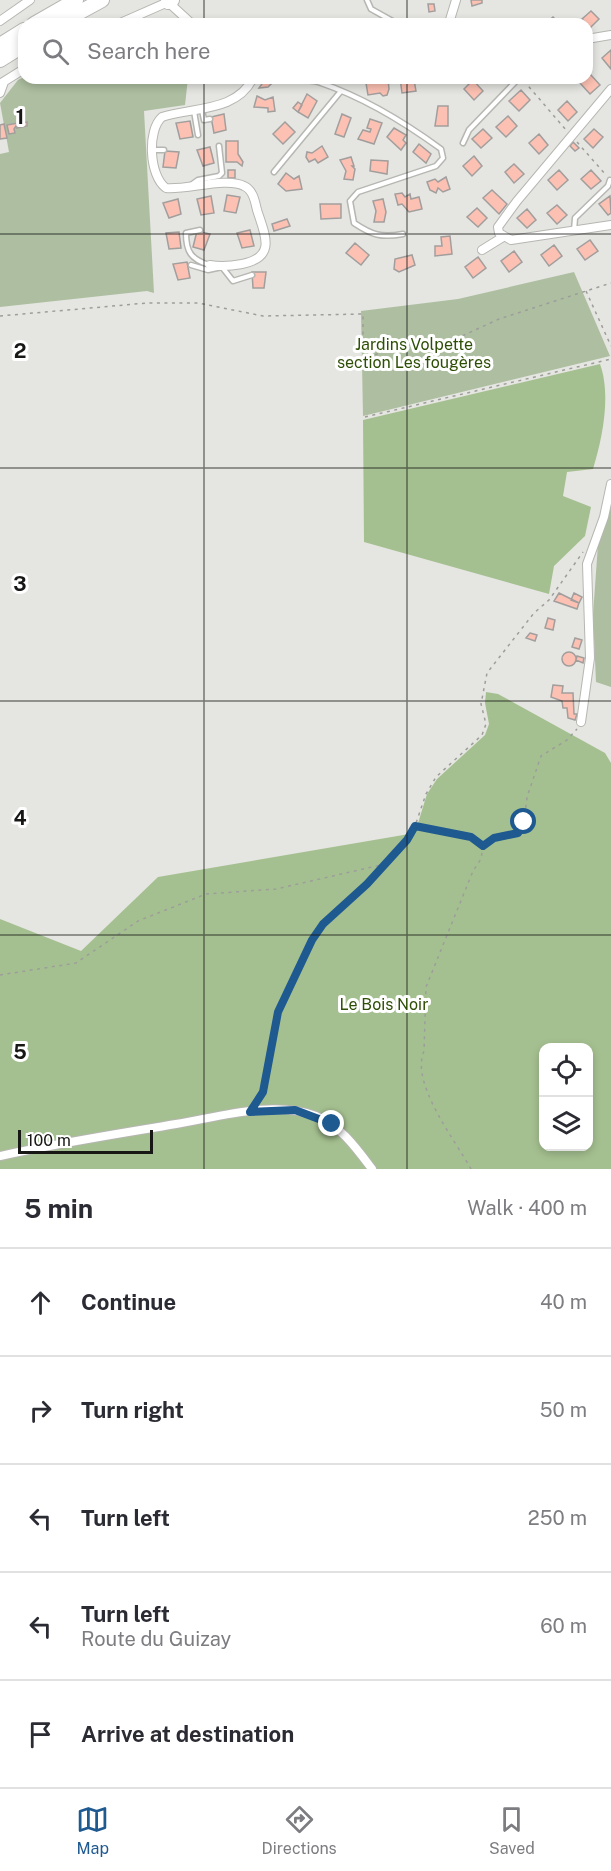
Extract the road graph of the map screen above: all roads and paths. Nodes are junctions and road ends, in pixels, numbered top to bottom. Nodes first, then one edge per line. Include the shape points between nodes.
1 (30, 0) edge
2 (76, 0) edge
3 (102, 0) edge
4 (367, 0) edge
5 (456, 0) edge
6 (169, 1) edge
7 (55, 18) edge
8 (58, 18) edge
9 (131, 18) edge
10 (186, 18) edge
11 (387, 18) edge
12 (449, 18) edge
13 (0, 21) edge
14 (18, 27) edge
15 (18, 34) edge
16 (611, 35) edge
17 (0, 36) edge
18 (593, 38) edge
19 (0, 45) edge
20 (18, 49) edge
21 (0, 60) edge
22 (18, 73) edge
23 (2, 83) edge
24 (250, 84) edge
25 (323, 84) edge
26 (513, 84) edge
27 (611, 89) edge
28 (341, 91) junction
29 (0, 93) edge
30 (198, 110) junction
31 (210, 119) dead end
32 (198, 135) dead end
33 (463, 143) dead end
34 (219, 146) dead end
35 (153, 150) junction
36 (164, 150) dead end
37 (274, 172) dead end
38 (610, 180) edge
39 (190, 187) junction
40 (611, 225) edge
41 (200, 230) dead end
42 (574, 231) junction
43 (403, 234) dead end
44 (503, 237) junction
45 (482, 250) dead end
46 (210, 265) joint
47 (190, 266) dead end
48 (222, 267) junction
49 (252, 274) dead end
50 (611, 283) edge
51 (586, 291) junction
52 (0, 316) edge
53 (611, 346) edge
54 (611, 359) edge
55 (365, 417) dead end
56 (611, 484) edge
57 (592, 544) junction
58 (581, 722) joint
59 (415, 826) junction
60 (483, 846) junction
61 (385, 864) junction
62 (0, 975) edge
63 (250, 1112) junction
64 (0, 1156) edge
65 (372, 1169) edge
66 (471, 1169) edge

1 - 13 street
2 - 7 highway
3 - 8 highway
4 - 11 lane via 371,9
5 - 12 street
6 - 9 street
6 - 10 street
14 - 17 highway
15 - 19 highway
16 - 18 street
20 - 21 highway
22 - 23 street
23 - 29 street
24 - 30 street via 240,95
25 - 28 lane
26 - 33 lane via 469,130
27 - 44 street via 500,221 498,227
28 - 37 lane
28 - 43 lane via 396,118 441,149 441,162 436,166 358,192 350,201 354,223 373,236
30 - 31 lane via 204,120
30 - 32 lane
30 - 35 street via 169,115 156,123
34 - 39 lane via 222,173 198,180
35 - 36 lane
35 - 39 street via 154,173 159,183 166,188
38 - 42 lane via 575,219
39 - 48 street via 239,184 252,193 266,242 263,254 255,261
40 - 42 street
41 - 46 lane via 186,234 187,249 192,257
42 - 44 street via 511,240
44 - 45 street
46 - 48 street
47 - 48 lane via 208,270
48 - 49 lane via 233,282
50 - 51 path
51 - 52 path via 427,346 374,355 363,347 363,314 263,316 198,303 147,303
51 - 53 path
54 - 55 path
56 - 57 street via 604,517
57 - 58 street via 587,564 590,658
57 - 59 path via 487,673 481,704 485,729 436,777
58 - 60 path via 567,740 541,756 518,833 494,838
59 - 60 path via 471,837
59 - 61 path
60 - 66 path via 481,859 426,987 424,1051 420,1059 428,1098
61 - 62 path via 276,890 206,894 138,921 76,963
61 - 63 path via 323,924 312,940 278,1012 263,1092
63 - 64 street
63 - 65 street via 295,1110 319,1117 344,1135

